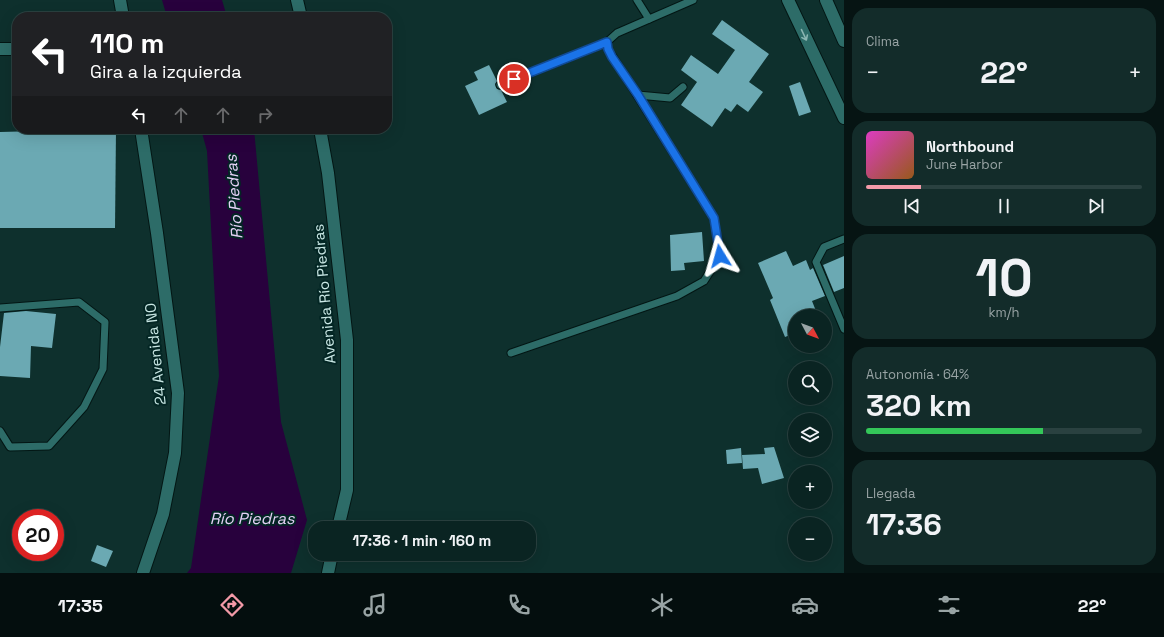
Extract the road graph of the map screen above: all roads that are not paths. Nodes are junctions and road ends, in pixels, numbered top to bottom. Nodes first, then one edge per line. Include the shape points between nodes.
1 (120, 0) edge
2 (296, 0) edge
3 (637, 0) edge
4 (693, 0) edge
5 (788, 0) edge
6 (826, 0) edge
7 (122, 12) edge
8 (300, 12) edge
9 (649, 19) junction
10 (844, 41) edge
11 (607, 42) junction
12 (0, 49) edge
13 (12, 49) edge
14 (500, 85) dead end
15 (683, 87) dead end
16 (638, 95) junction
17 (844, 118) edge
18 (142, 134) edge
19 (321, 134) edge
20 (844, 239) edge
21 (0, 308) edge
22 (844, 329) edge
23 (511, 353) dead end
24 (0, 432) edge
25 (340, 521) edge
26 (331, 561) edge
27 (143, 573) edge
28 (328, 573) edge

1 - 7 street
2 - 8 street
3 - 9 lane
4 - 9 lane
5 -> 17 street
6 - 10 street
9 - 11 lane via 617,32
11 - 14 lane
11 - 16 lane via 610,53
12 - 13 street
15 - 16 lane via 670,98
16 - 23 lane via 714,218 720,256 704,281 677,296
18 - 27 street, 24 Avenida NO via 178,393 175,453 163,514
19 - 25 street, Avenida Río Piedras via 328,173 347,340 347,490
20 - 22 lane via 824,247 816,262
21 - 24 lane via 78,302 105,322 103,369 84,407 49,446 10,447
26 - 28 street

